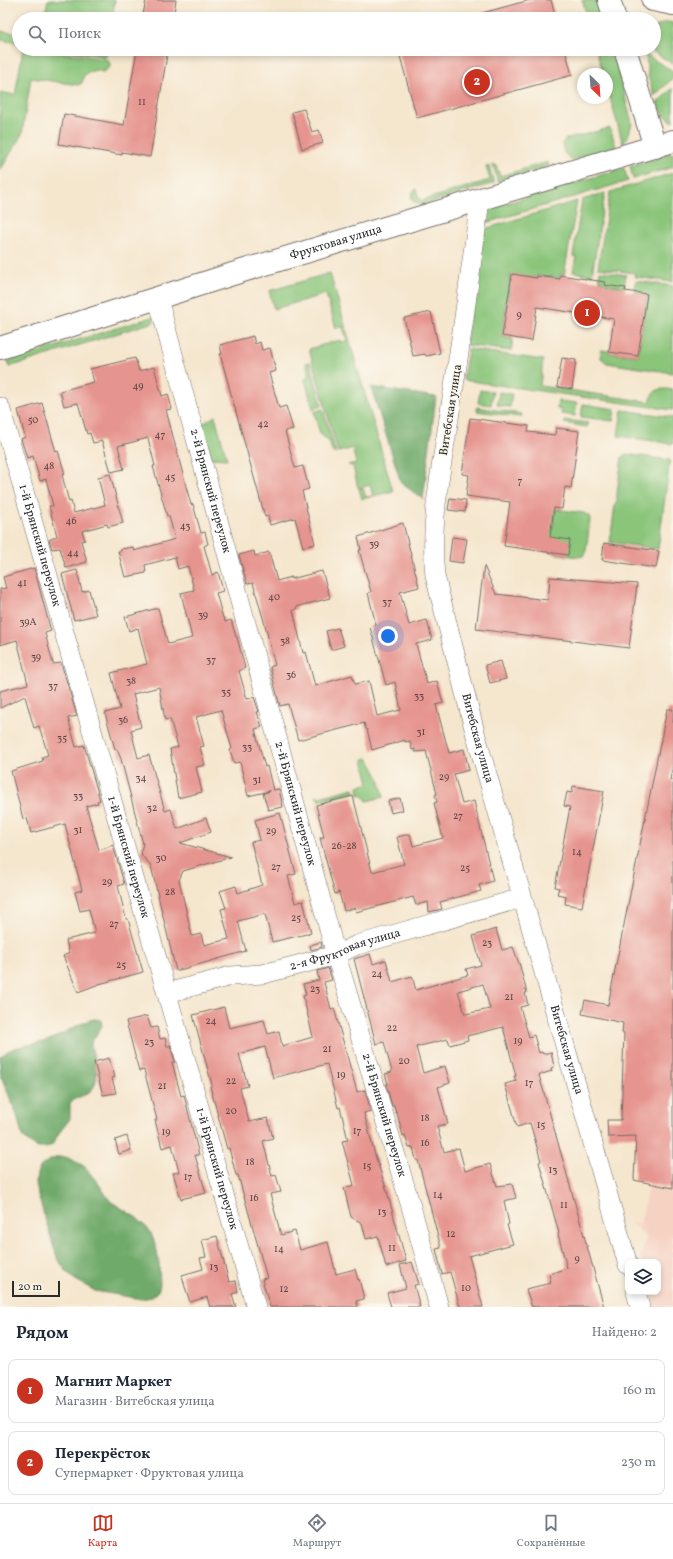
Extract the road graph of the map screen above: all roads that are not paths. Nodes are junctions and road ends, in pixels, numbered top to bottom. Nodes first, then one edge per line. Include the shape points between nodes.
1 (609, 0) edge
2 (652, 0) edge
3 (673, 4) edge
4 (613, 12) edge
5 (628, 56) edge
6 (664, 144) edge
7 (480, 200) junction
8 (158, 299) junction
9 (0, 348) edge
10 (0, 407) edge
11 (522, 898) junction
12 (336, 955) junction
13 (167, 993) junction
14 (626, 1259) edge
15 (637, 1295) edge
16 (256, 1307) edge
17 (439, 1307) edge
18 (640, 1307) edge

1 - 4 street
2 - 3 street
5 - 6 street
6 - 7 street, Фруктовая улица
7 - 8 street, Фруктовая улица
7 - 11 street, Витебская улица via 433,522 433,557 437,588
8 - 9 street, Фруктовая улица
8 - 12 street, 2-й Брянский переулок
10 - 13 street, 1-й Брянский переулок
11 - 12 street, 2-я Фруктовая улица via 357,945
11 - 14 street, Витебская улица
12 - 13 street, 2-я Фруктовая улица via 263,974 231,976
12 - 17 street, 2-й Брянский переулок
13 - 16 street, 1-й Брянский переулок
15 - 18 street

